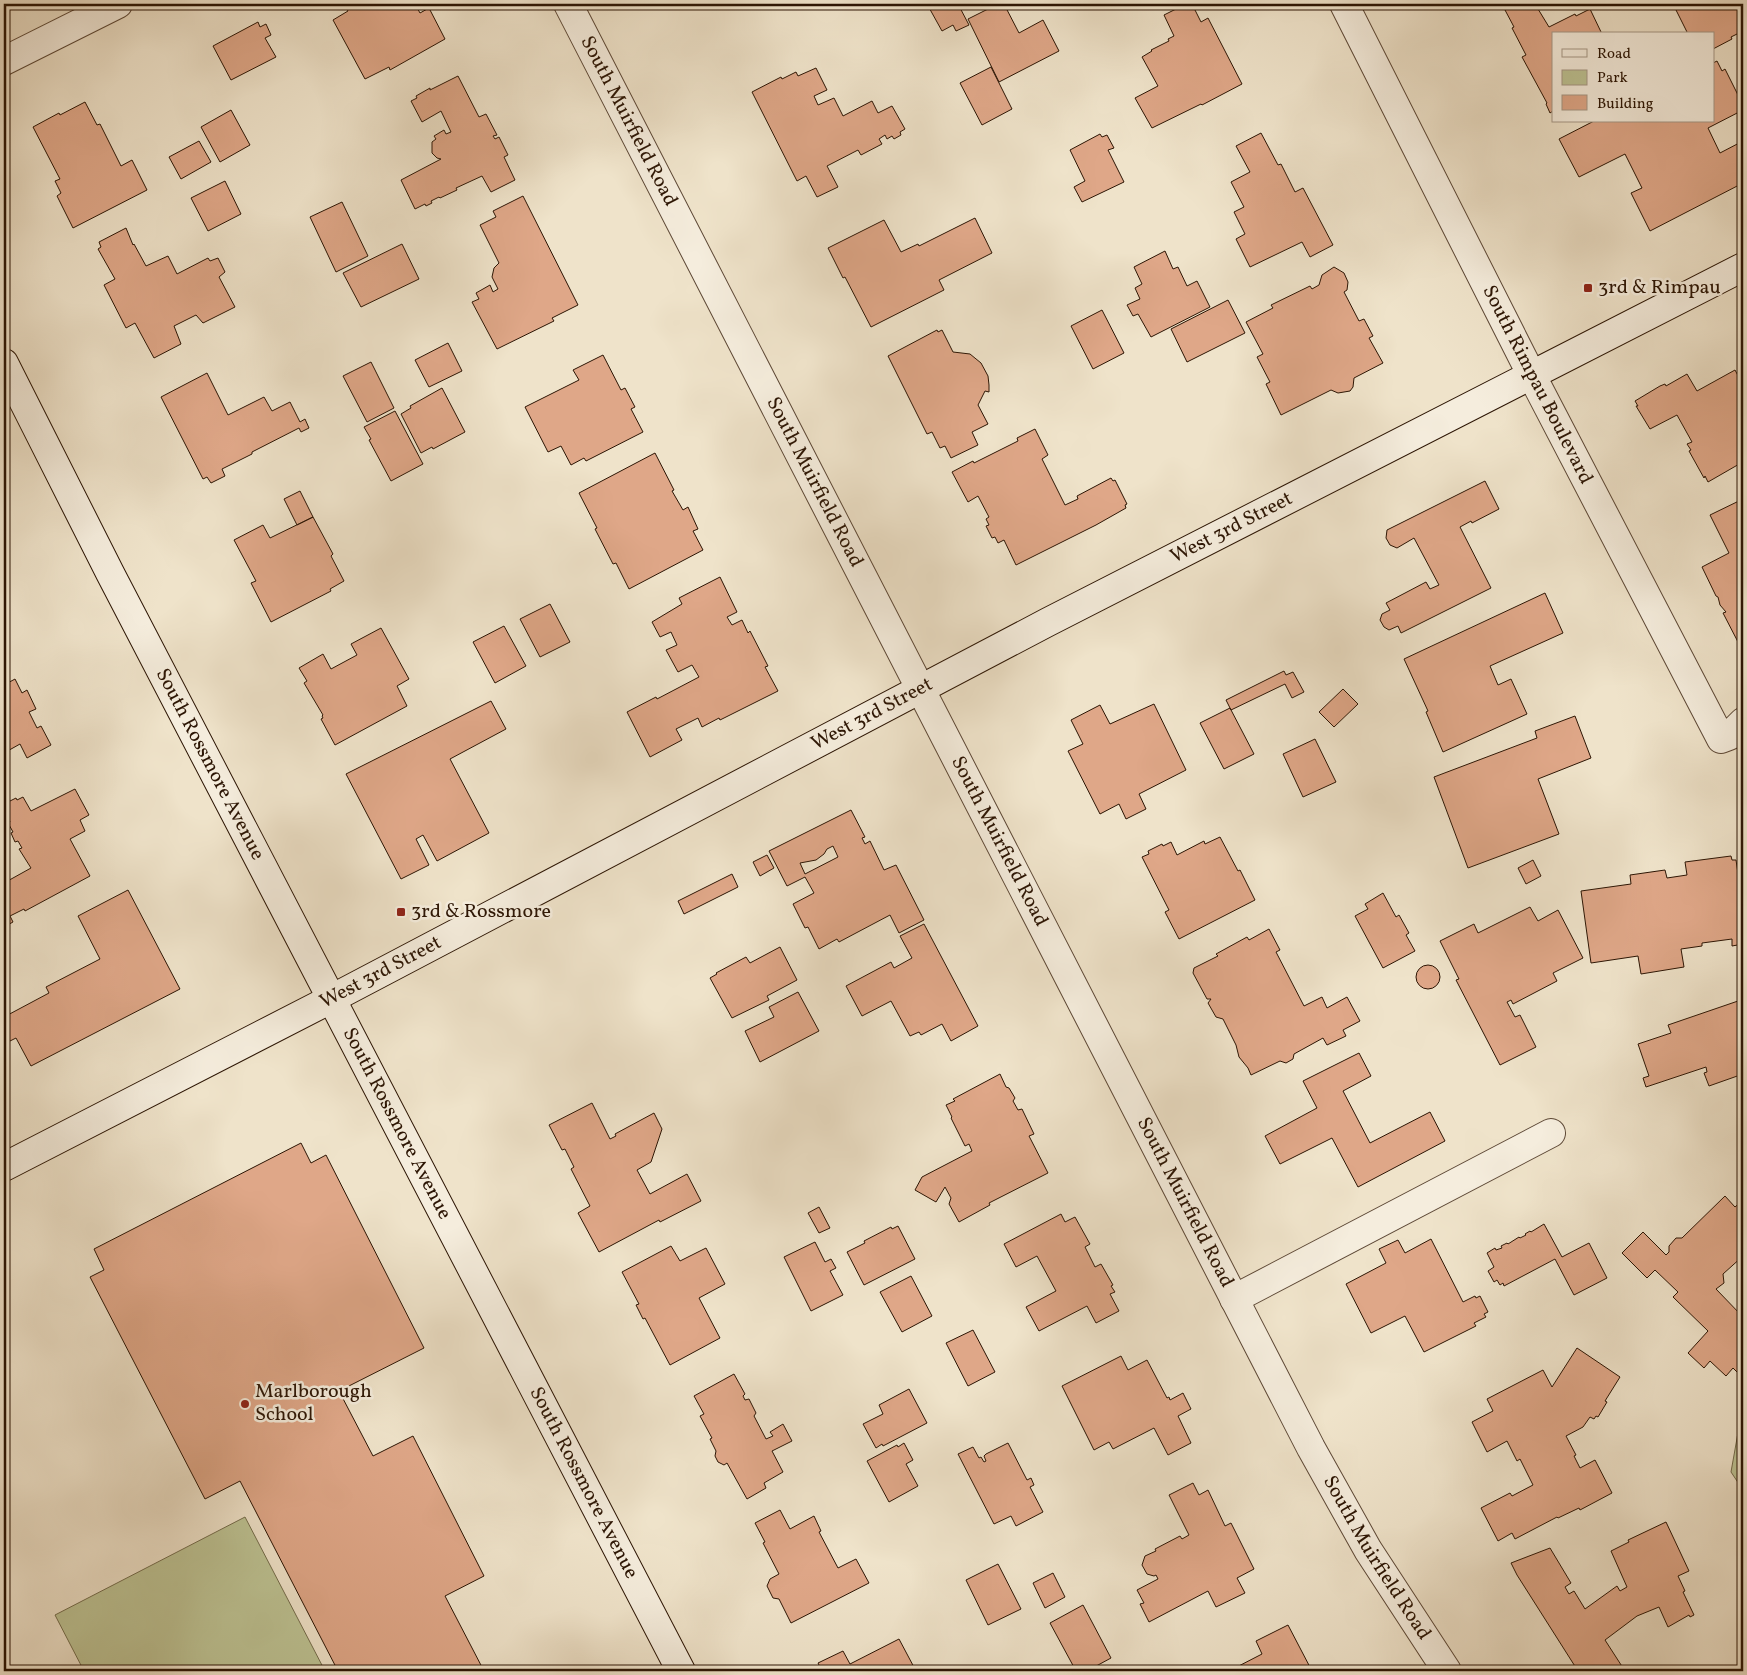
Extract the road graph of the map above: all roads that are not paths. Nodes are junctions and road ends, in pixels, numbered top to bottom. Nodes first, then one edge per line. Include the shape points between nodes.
1 (118, 4) edge
2 (568, 4) edge
3 (1344, 4) edge
4 (4, 61) edge
5 (1743, 267) edge
6 (4, 363) edge
7 (1532, 376) junction
8 (921, 689) junction
9 (1743, 722) edge
10 (333, 998) junction
11 (1551, 1133) dead end
12 (4, 1167) edge
13 (1234, 1298) junction
14 (681, 1671) edge
15 (1447, 1671) edge

1 - 4 main road
2 - 8 main road, South Muirfield Road
3 - 7 main road, South Rimpau Boulevard
5 - 7 main road, West 3rd Street
6 - 10 main road, South Rossmore Avenue
7 - 8 main road, West 3rd Street
7 - 9 main road, South Rimpau Boulevard via 1721,739 1729,736
8 - 10 main road, West 3rd Street
8 - 13 main road, South Muirfield Road
10 - 12 main road, West 3rd Street
10 - 14 main road, South Rossmore Avenue
11 - 13 main road
13 - 15 main road, South Muirfield Road via 1368,1550

